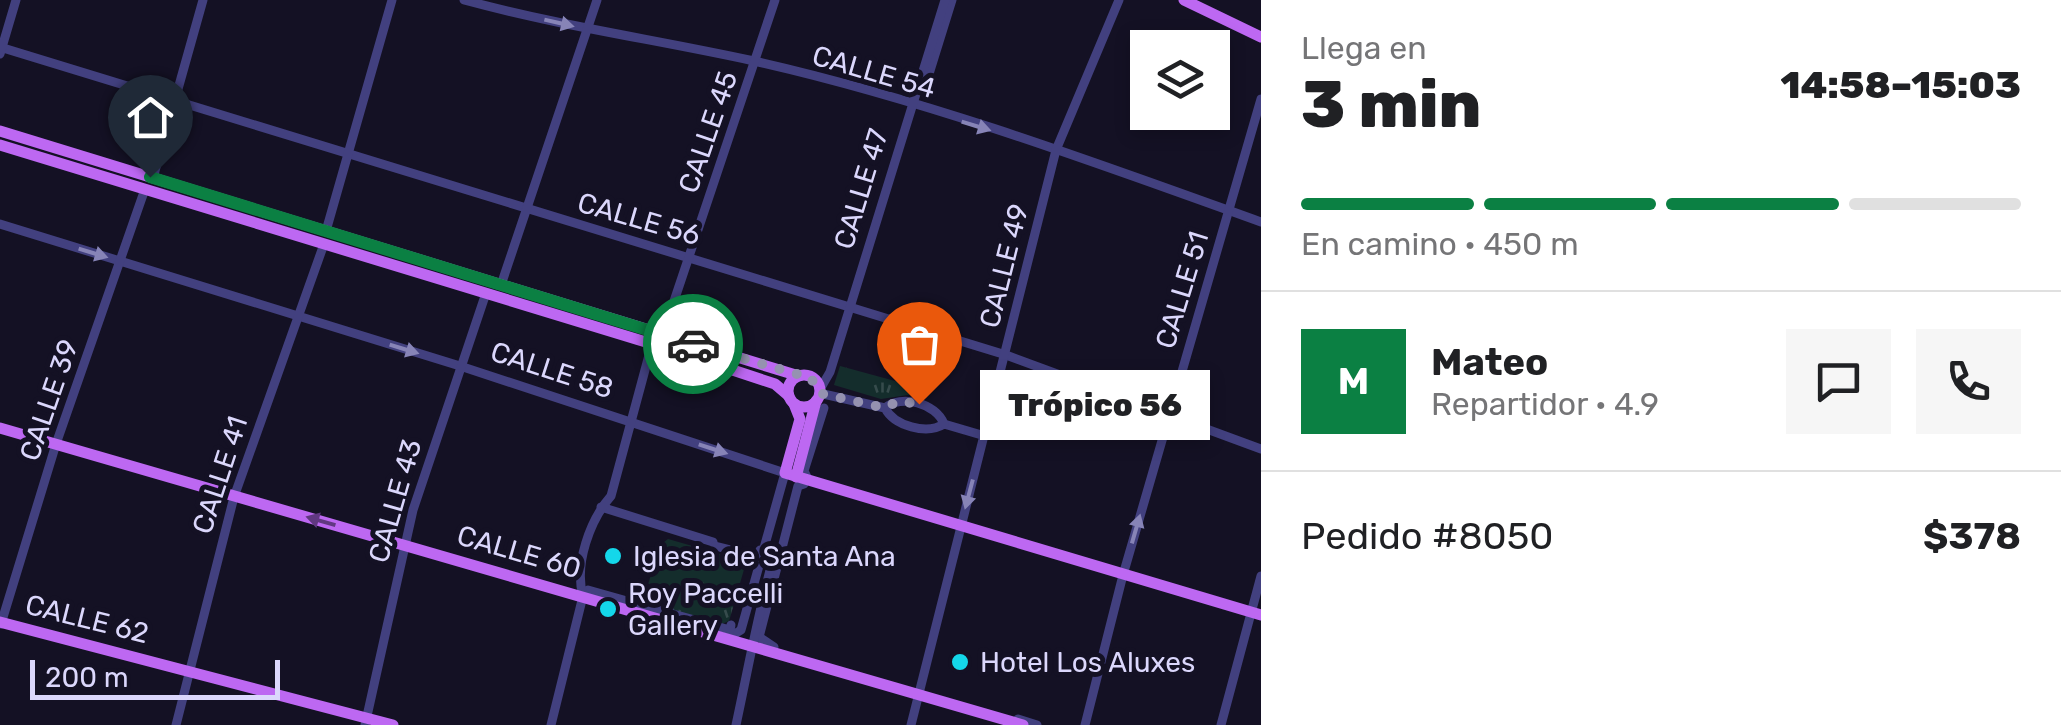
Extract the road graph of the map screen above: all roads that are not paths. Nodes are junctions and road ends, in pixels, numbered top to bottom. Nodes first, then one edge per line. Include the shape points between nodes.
1 (16, 0) edge
2 (202, 0) edge
3 (392, 0) edge
4 (464, 0) edge
5 (597, 0) edge
6 (775, 0) edge
7 (946, 0) edge
8 (1119, 0) edge
9 (1184, 0) edge
10 (588, 30) junction
11 (1261, 37) edge
12 (1, 49) edge
13 (757, 62) junction
14 (174, 99) junction
15 (1261, 99) edge
16 (914, 106) junction
17 (0, 131) edge
18 (0, 144) edge
19 (1056, 150) junction
20 (351, 154) junction
21 (149, 184) junction
22 (525, 210) junction
23 (1230, 211) junction
24 (1261, 222) edge
25 (0, 224) edge
26 (325, 238) junction
27 (688, 257) junction
28 (122, 262) junction
29 (501, 285) junction
30 (486, 293) junction
31 (855, 297) dead end
32 (850, 308) junction
33 (299, 318) junction
34 (662, 334) junction
35 (652, 344) junction
36 (1006, 354) junction
37 (460, 366) junction
38 (798, 376) junction
39 (820, 398) junction
40 (791, 400) junction
41 (885, 408) junction
42 (1168, 414) junction
43 (630, 422) junction
44 (944, 424) junction
45 (0, 428) edge
46 (985, 436) junction
47 (56, 444) junction
48 (1261, 449) edge
49 (794, 478) junction
50 (234, 497) junction
51 (777, 501) junction
52 (788, 504) junction
53 (601, 507) junction
54 (960, 527) junction
55 (404, 545) junction
56 (1123, 575) junction
57 (1261, 576) edge
58 (585, 598) junction
59 (1256, 613) edge
60 (0, 624) edge
61 (731, 631) junction
62 (753, 650) junction
63 (188, 670) junction
64 (917, 693) junction
65 (366, 722) edge
66 (176, 725) edge
67 (393, 725) edge
68 (552, 725) edge
69 (736, 725) edge
70 (910, 725) edge
71 (1010, 725) edge
72 (1023, 725) edge
73 (1037, 725) edge
74 (1085, 725) edge
75 (1221, 725) edge

1 - 12 street
2 - 14 street, CALLE 39
3 - 20 street, CALLE 41
4 -> 10 street, CALLE 54
5 - 10 street
6 - 13 street, CALLE 45
7 - 16 street, CALLE 47
8 - 19 street, CALLE 49
9 - 11 main road
10 - 13 street, CALLE 54
10 - 22 street
12 - 14 street, CALLE 56
13 - 16 street, CALLE 54
13 - 27 street, CALLE 45
14 - 20 street, CALLE 56
14 - 21 street, CALLE 39
15 - 23 street, CALLE 51
16 -> 19 street, CALLE 54
16 - 31 street
16 - 32 street, CALLE 47
17 - 21 main road
18 - 21 main road
19 - 23 street, CALLE 54
19 - 36 street, CALLE 49
20 - 22 street, CALLE 56
20 - 26 street, CALLE 41
21 - 26 main road
21 - 28 street, CALLE 39
22 - 27 street, CALLE 56
22 - 29 street
23 - 24 street, CALLE 54
23 - 42 street, CALLE 51
25 -> 28 street, CALLE 58
26 - 29 main road
26 - 30 main road
26 - 33 street, CALLE 41
27 - 32 street, CALLE 56
27 - 34 street, CALLE 45
28 - 33 street, CALLE 58
28 - 47 street, CALLE 39
29 - 34 main road
30 - 35 main road
30 - 37 street, CALLE 43
32 - 36 street, CALLE 56
32 - 39 street, CALLE 47
33 -> 37 street, CALLE 58
33 - 50 street, CALLE 41
34 - 38 main road
35 - 40 main road via 775,384
35 - 43 street
36 - 42 street, CALLE 56
36 - 46 street, CALLE 49
37 - 43 street, CALLE 58
37 - 55 street, CALLE 43
38 - 39 main road via 811,378
38 - 40 main road via 789,386
39 - 40 main road via 805,407
39 - 41 street
39 - 49 main road, CALLE 47
40 - 49 main road, CALLE 47 via 800,420
41 - 44 street via 916,428
41 - 44 street via 898,401 919,404 940,414
42 - 48 street, CALLE 56
56 -> 42 street, CALLE 51
43 -> 49 street, CALLE 58
43 - 53 street via 611,496
44 - 46 street
45 - 47 main road, CALLE 60
46 -> 54 street, CALLE 49
47 - 50 main road, CALLE 60
47 - 60 street, CALLE 39
49 - 51 street, CALLE 47
49 - 52 street, CALLE 47
49 - 53 street via 758,556
49 - 54 main road, CALLE 58
49 - 64 street via 798,486 758,637
55 -> 50 main road, CALLE 60
50 - 63 street, CALLE 41
51 - 52 street
51 - 61 street, CALLE 47 via 741,630
52 - 62 street, CALLE 47
53 - 58 street via 578,580
54 - 56 main road, CALLE 58
54 - 64 street, CALLE 49
55 - 58 main road, CALLE 60
55 - 65 street, CALLE 43
56 - 59 main road, CALLE 58
56 - 74 street, CALLE 51
57 - 59 street
58 - 61 main road, CALLE 60
58 - 62 street
58 - 68 street
59 - 75 street
60 - 63 main road, CALLE 62
61 - 62 main road, CALLE 60
62 - 64 main road, CALLE 60
62 - 69 street, CALLE 47
63 - 65 main road, CALLE 62
63 - 66 street, CALLE 41
64 - 70 street, CALLE 49
64 - 71 street
64 - 72 main road, CALLE 60
64 - 73 street
65 - 67 main road, CALLE 62

